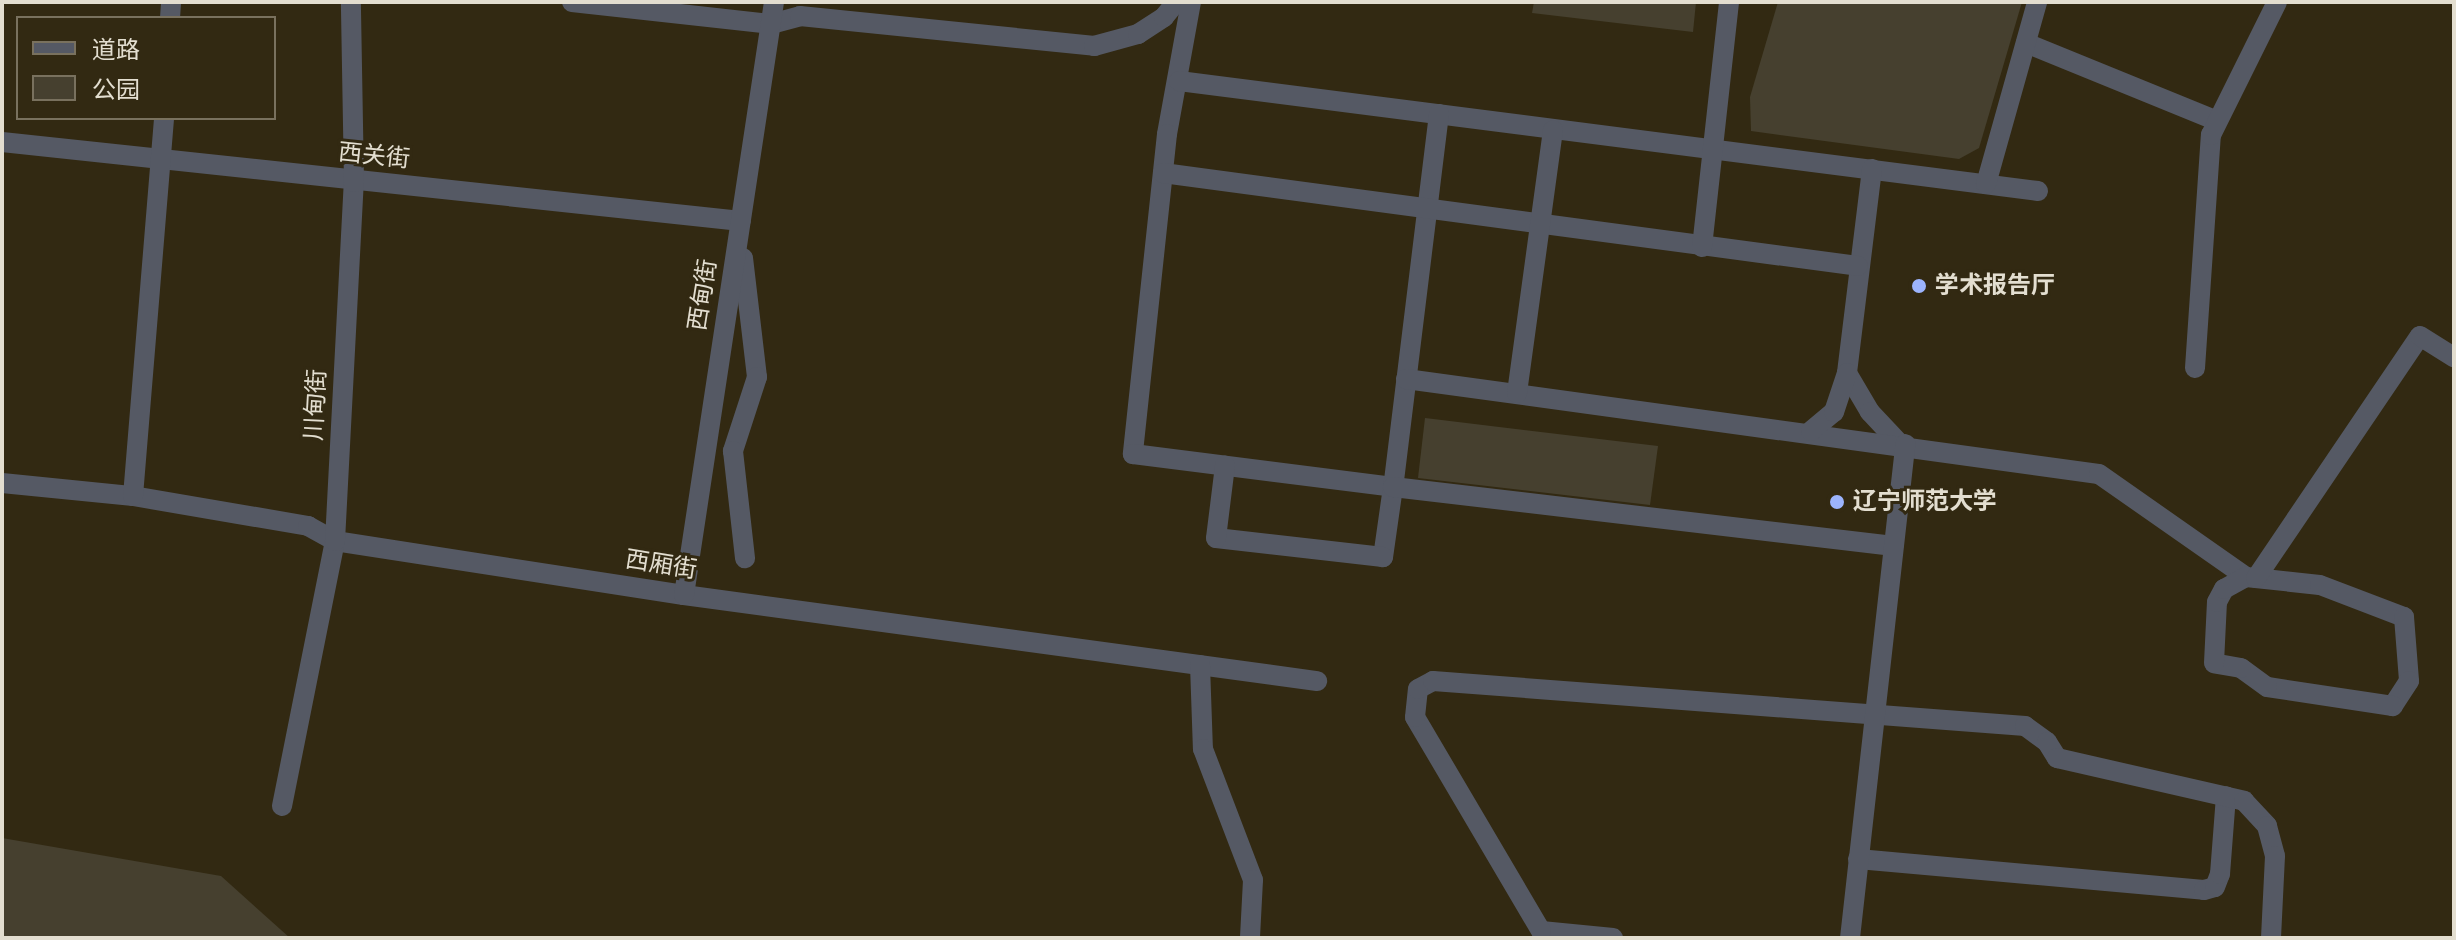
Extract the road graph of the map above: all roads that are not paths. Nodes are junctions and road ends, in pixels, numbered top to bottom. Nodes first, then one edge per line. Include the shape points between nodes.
1 (351, 2) edge
2 (572, 2) edge
3 (774, 2) edge
4 (1176, 2) edge
5 (1191, 2) edge
6 (1729, 2) edge
7 (2037, 2) edge
8 (2277, 2) edge
9 (771, 24) junction
10 (2026, 43) junction
11 (1179, 81) junction
12 (1439, 114) junction
13 (164, 120) edge
14 (2217, 121) junction
15 (1553, 130) junction
16 (2, 142) edge
17 (1712, 149) junction
18 (162, 159) junction
19 (1872, 169) junction
20 (1163, 173) junction
21 (354, 180) junction
22 (1986, 184) junction
23 (2038, 191) dead end
24 (1426, 211) junction
25 (740, 226) junction
26 (1541, 227) junction
27 (1702, 247) junction
28 (1858, 266) junction
29 (2454, 357) edge
30 (2195, 368) dead end
31 (1847, 373) junction
32 (1406, 379) junction
33 (1517, 393) junction
34 (1811, 431) junction
35 (1902, 443) junction
36 (1225, 466) junction
37 (2, 483) edge
38 (1393, 487) junction
39 (133, 496) junction
40 (335, 541) junction
41 (1894, 546) junction
42 (745, 558) dead end
43 (2251, 578) junction
44 (684, 595) junction
45 (1200, 665) junction
46 (1317, 681) dead end
47 (1875, 711) junction
48 (2226, 796) junction
49 (282, 806) dead end
50 (1858, 859) junction
51 (1250, 938) edge
52 (1613, 938) edge
53 (1850, 938) edge
54 (2271, 938) edge

1 - 21 street, 川甸街
2 - 9 street
3 - 9 street, 西甸街
4 - 9 street via 1138,34 1094,46 800,16
5 - 11 street
6 - 17 street
7 - 10 street
8 - 14 street
9 - 25 street, 西甸街
10 - 14 street
10 - 22 street
11 - 12 street
11 - 20 street
12 - 15 street
12 - 24 street
13 - 18 street
14 - 30 street via 2211,135
15 - 17 street
15 - 26 street
16 - 18 street, 西关街
17 - 19 street
17 - 27 street
18 - 21 street, 西关街
18 - 39 street
19 - 22 street
19 - 28 street
20 - 24 street
20 - 36 street via 1133,454
21 - 25 street, 西关街
21 - 40 street, 川甸街
22 - 23 street
24 - 26 street
24 - 32 street
25 - 42 street via 757,377 733,451
25 - 44 street, 西甸街
26 - 27 street
26 - 33 street
27 - 28 street
28 - 31 street
29 - 43 street via 2420,336
31 - 34 street via 1834,412
31 - 35 street via 1870,412
32 - 33 street
32 - 38 street
33 - 34 street
34 - 35 street
35 - 41 street
35 - 43 street via 2099,474
36 - 38 street
36 - 38 street via 1216,538 1383,557
37 - 39 street, 西厢街
38 - 41 street
39 - 40 street, 西厢街 via 308,526
40 - 44 street, 西厢街
40 - 49 street, 川甸街
41 - 47 street
43 - 43 street via 2320,585 2404,617 2409,681 2393,706 2267,687 2241,668 2214,663 2217,602 2224,589
44 - 45 street, 西厢街
45 - 46 street, 西厢街
45 - 51 street via 1203,749 1253,880
47 - 48 street via 2025,726 2047,742 2057,758
47 - 50 street
47 - 52 street via 1433,681 1418,689 1415,717 1541,931
48 - 50 street via 2220,874 2215,887 2204,890
48 - 54 street via 2244,801 2267,826 2275,856
50 - 53 street

